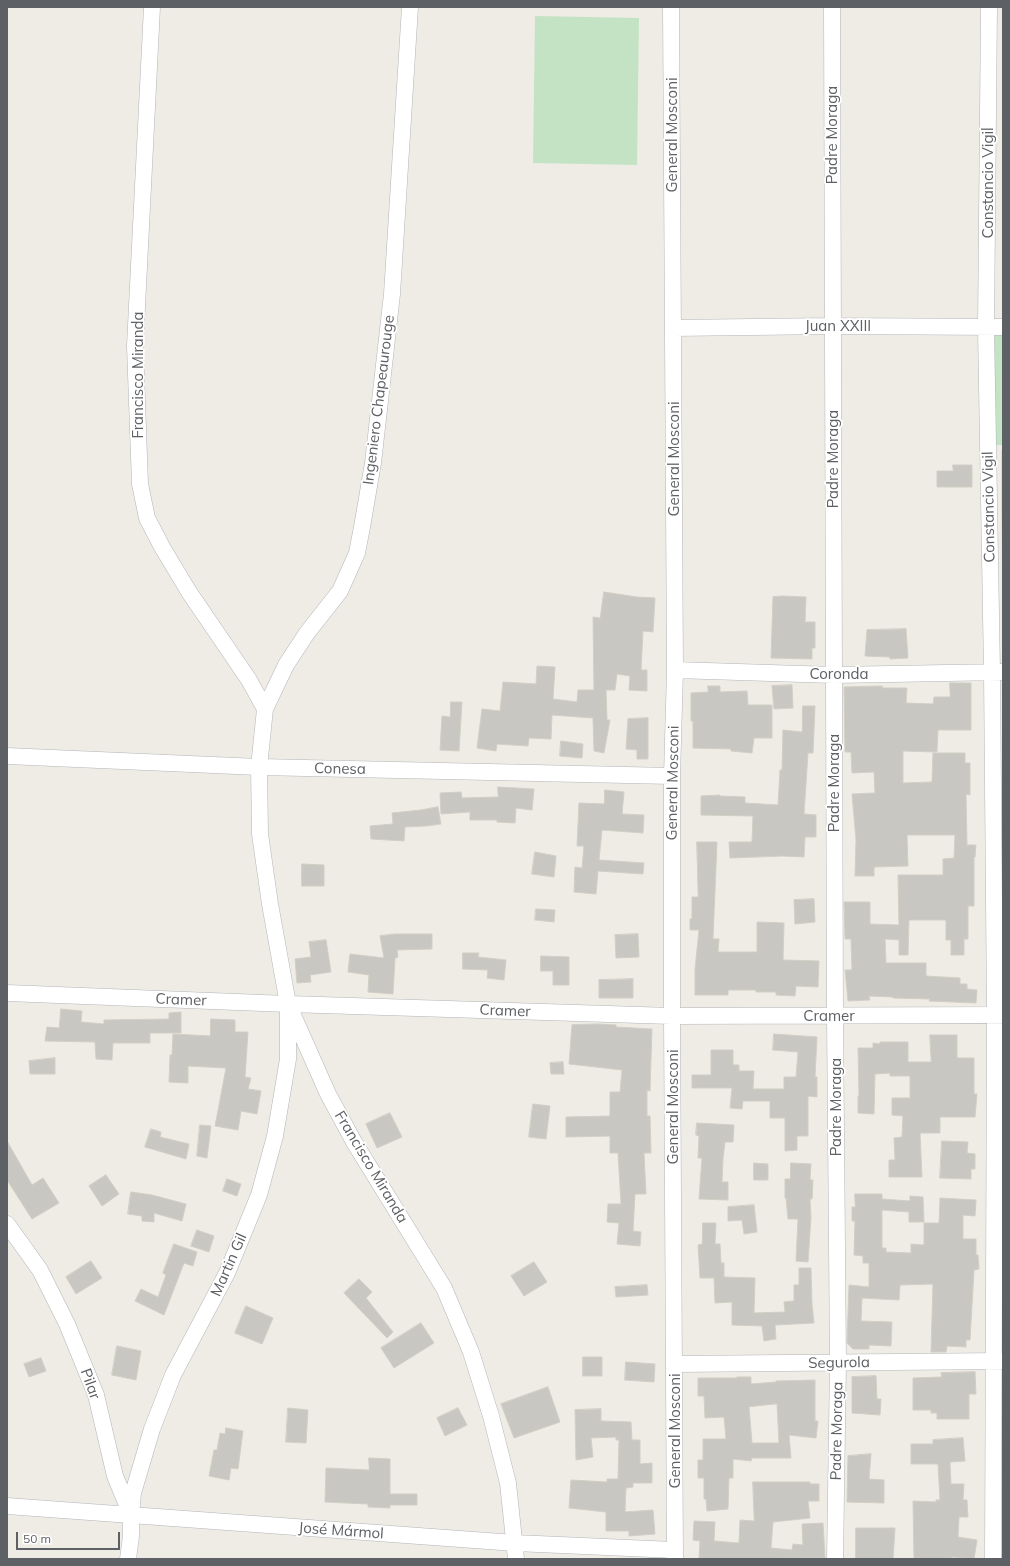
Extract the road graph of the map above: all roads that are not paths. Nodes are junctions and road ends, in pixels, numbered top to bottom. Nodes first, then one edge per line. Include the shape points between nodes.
1 (152, 7) edge
2 (410, 7) edge
3 (671, 7) edge
4 (832, 7) edge
5 (989, 7) edge
6 (832, 326) junction
7 (1003, 327) edge
8 (673, 328) junction
9 (986, 328) junction
10 (675, 670) junction
11 (998, 672) edge
12 (834, 675) junction
13 (265, 709) junction
14 (7, 756) edge
15 (259, 767) junction
16 (672, 776) junction
17 (7, 992) edge
18 (288, 1004) junction
19 (999, 1015) edge
20 (672, 1016) junction
21 (835, 1016) junction
22 (7, 1224) edge
23 (998, 1362) edge
24 (838, 1363) junction
25 (675, 1364) junction
26 (7, 1506) edge
27 (131, 1516) junction
28 (515, 1551) edge
29 (674, 1555) edge
30 (128, 1559) edge
31 (835, 1559) edge
32 (993, 1559) edge

1 - 13 street, Francisco Miranda via 135,346 140,484 147,518 162,547 189,592 249,680
2 - 13 street, Ingeniero Chapeaurouge via 392,294 373,463 357,553 340,591 306,633 286,665
3 - 8 street, General Mosconi
4 - 6 street, Padre Moraga
5 - 9 street, Constancio Vigil
6 - 8 street, Juan XXIII
6 - 9 street, Juan XXIII
6 - 12 street, Padre Moraga
7 - 9 street, Juan XXIII
8 - 10 street, General Mosconi
9 - 11 street, Constancio Vigil
10 - 12 street, Coronda
10 - 16 street, General Mosconi
11 - 12 street, Coronda
11 - 19 street, Constancio Vigil
12 - 21 street, Padre Moraga
13 - 15 street, Ingeniero Chapeaurouge
14 - 15 street, Conesa
15 - 16 street, Conesa
15 - 18 street, Francisco Miranda via 260,834
16 - 20 street, General Mosconi
17 - 18 street, Cramer
18 - 20 street, Cramer
18 - 27 street, Martin Gil via 288,1058 275,1136 259,1195 227,1274 173,1375 137,1479
18 - 28 street, Francisco Miranda via 328,1094 447,1296 471,1352 508,1483
19 - 21 street, Cramer
19 - 23 street, Constancio Vigil
20 - 21 street, Cramer
20 - 25 street, General Mosconi
21 - 24 street, Padre Moraga
22 - 27 street, Pilar via 40,1270 67,1324 96,1395 115,1476
23 - 24 street, Segurola
23 - 32 street, Constancio Vigil
24 - 25 street, Segurola
24 - 31 street, Padre Moraga
25 - 29 street, General Mosconi
26 - 27 street, José Mármol
27 - 28 street, José Mármol
27 - 30 street, Pilar
28 - 29 street, José Mármol

